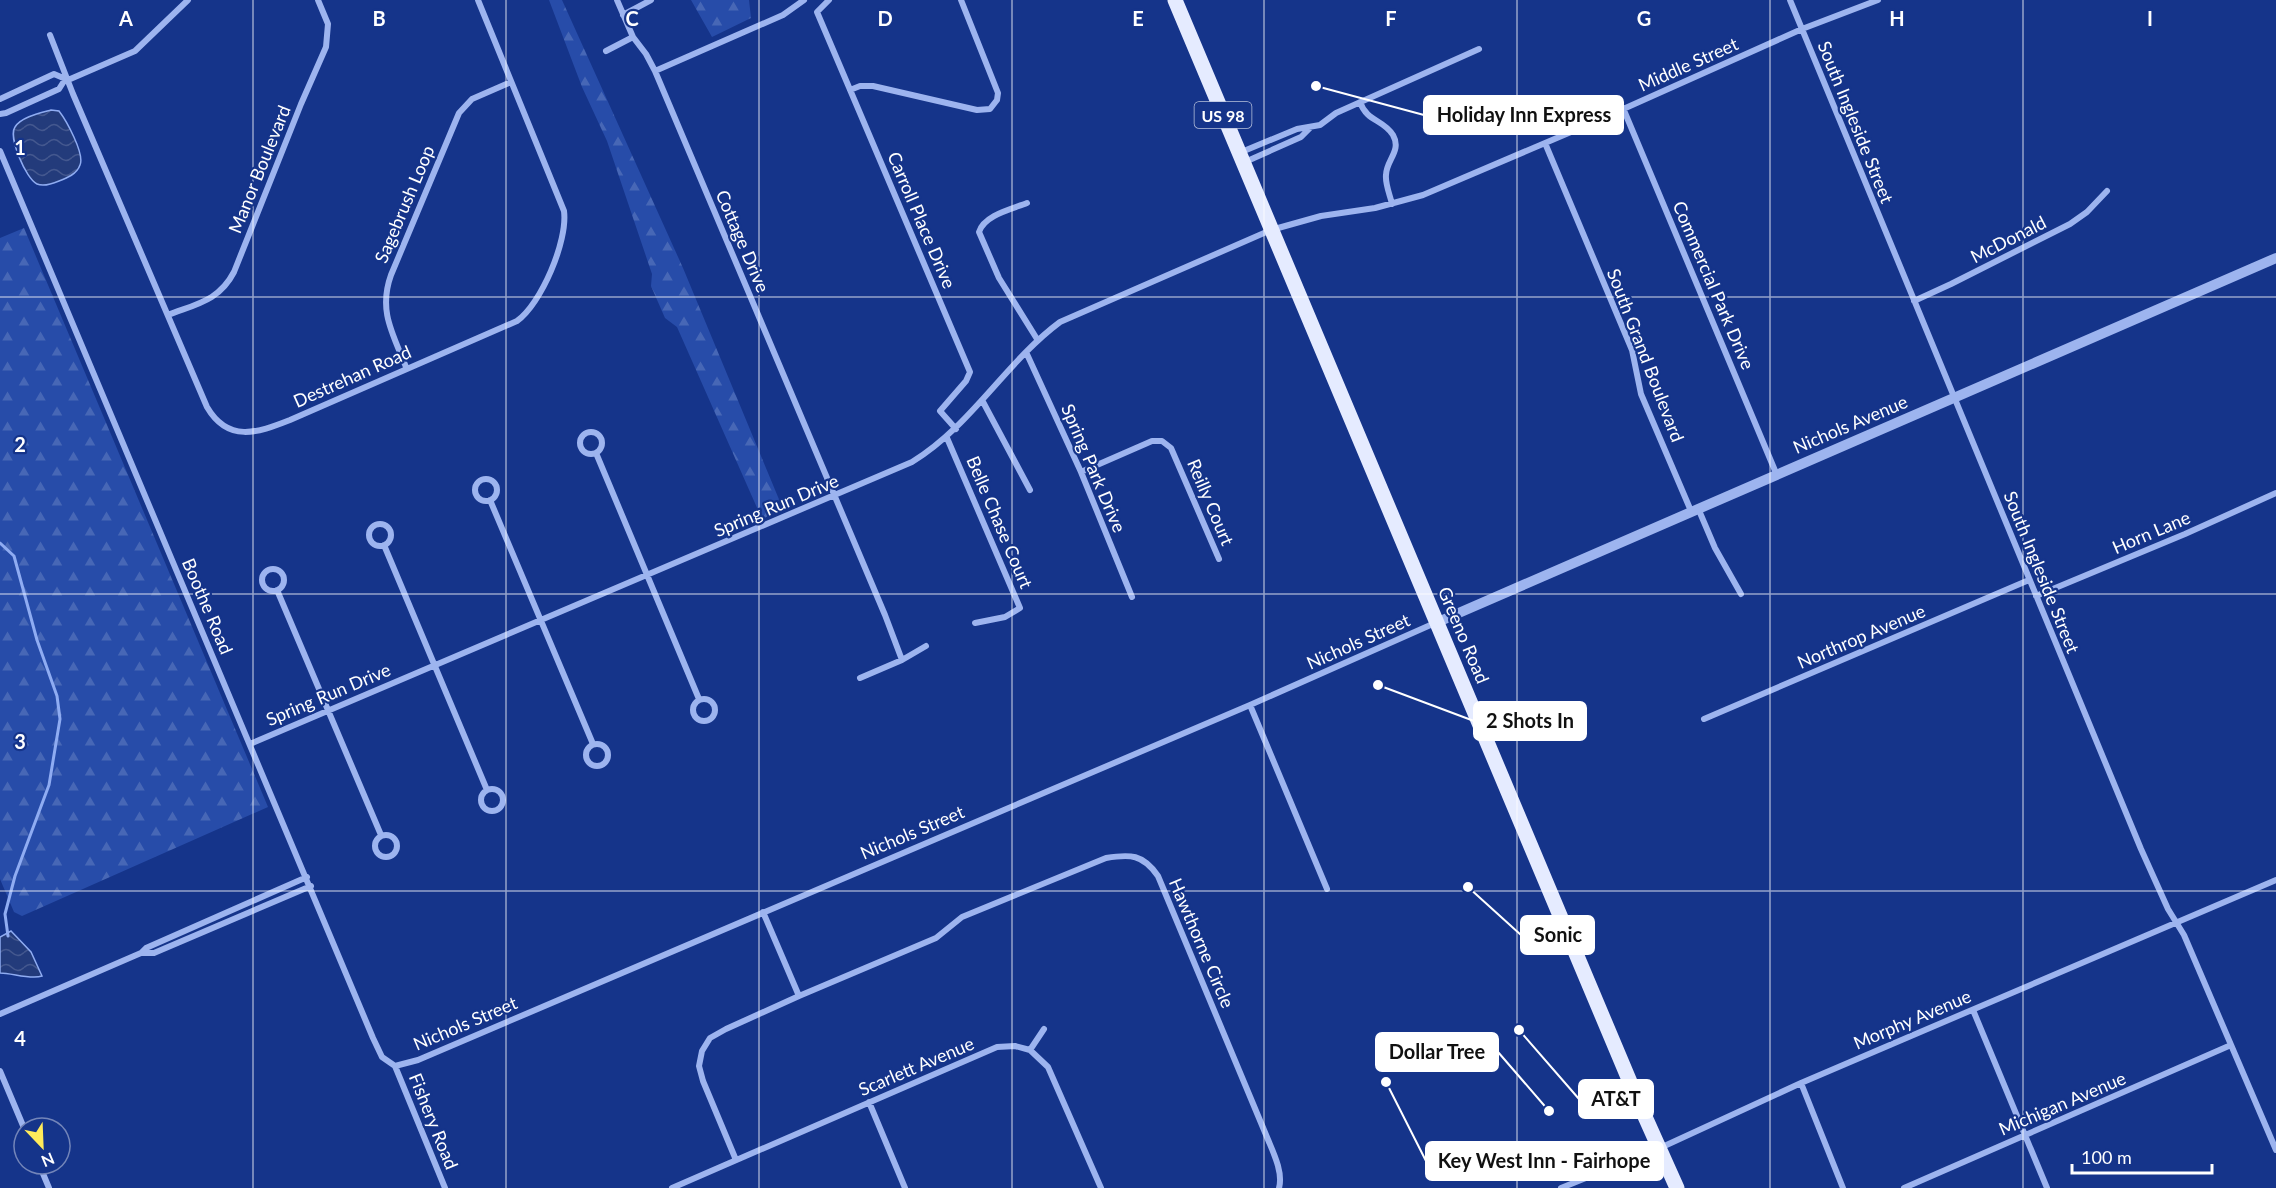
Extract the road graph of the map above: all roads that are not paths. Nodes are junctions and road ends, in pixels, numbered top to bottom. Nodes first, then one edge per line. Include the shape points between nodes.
1 (188, 0) edge
2 (318, 0) edge
3 (478, 0) edge
4 (616, 0) edge
5 (651, 0) edge
6 (804, 0) edge
7 (829, 0) edge
8 (961, 0) edge
9 (1175, 0) edge
10 (1790, 0) edge
11 (1878, 0) edge
12 (623, 15) junction
13 (1802, 29) junction
14 (50, 35) dead end
15 (633, 37) junction
16 (1479, 49) dead end
17 (606, 51) dead end
18 (655, 71) junction
19 (67, 79) junction
20 (511, 81) junction
21 (850, 90) junction
22 (0, 99) edge
23 (1360, 102) junction
24 (1623, 108) junction
25 (0, 114) edge
26 (1310, 128) junction
27 (1545, 143) junction
28 (0, 151) edge
29 (1241, 158) junction
30 (2108, 191) dead end
31 (1027, 203) dead end
32 (1392, 204) junction
33 (1271, 230) junction
34 (2276, 258) edge
35 (1914, 301) junction
36 (168, 315) junction
37 (1037, 339) junction
38 (1026, 352) junction
39 (406, 367) junction
40 (1954, 398) junction
41 (982, 400) junction
42 (956, 429) junction
43 (947, 438) junction
44 (596, 453) dead end
45 (1081, 472) junction
46 (1776, 473) junction
47 (1030, 490) dead end
48 (2276, 493) edge
49 (835, 496) junction
50 (490, 500) dead end
51 (1695, 509) junction
52 (384, 545) dead end
53 (1219, 559) dead end
54 (646, 576) junction
55 (2029, 580) junction
56 (277, 590) dead end
57 (1741, 594) dead end
58 (2036, 596) junction
59 (1132, 597) dead end
60 (541, 620) junction
61 (1438, 622) junction
62 (975, 623) dead end
63 (926, 646) dead end
64 (902, 660) junction
65 (435, 664) junction
66 (860, 678) dead end
67 (699, 699) dead end
68 (1250, 705) junction
69 (329, 711) junction
70 (1704, 719) dead end
71 (250, 744) junction
72 (593, 744) dead end
73 (487, 790) dead end
74 (381, 835) dead end
75 (307, 877) junction
76 (2276, 880) edge
77 (311, 886) junction
78 (1327, 889) dead end
79 (763, 912) junction
80 (2176, 922) junction
81 (138, 955) junction
82 (799, 996) junction
83 (1973, 1010) junction
84 (0, 1014) edge
85 (1044, 1029) dead end
86 (2231, 1045) junction
87 (1030, 1050) junction
88 (395, 1066) junction
89 (0, 1071) edge
90 (1801, 1083) junction
91 (869, 1102) junction
92 (19, 1116) edge
93 (2025, 1135) junction
94 (1660, 1148) junction
95 (2276, 1150) edge
96 (736, 1160) junction
97 (445, 1188) edge
98 (672, 1188) edge
99 (905, 1188) edge
100 (1101, 1188) edge
101 (1279, 1188) edge
102 (1562, 1188) edge
103 (1677, 1188) edge
104 (1843, 1188) edge
105 (1904, 1188) edge
106 (2047, 1188) edge

1 - 19 street via 135,51
2 - 36 street, Manor Boulevard via 328,24 326,47 234,273 217,295
3 - 20 street, Destrehan Road
4 - 12 street, Cottage Drive
5 - 12 street
6 - 18 street via 783,15
7 - 21 street, Carroll Place Drive via 817,12
8 - 21 street via 998,93 998,100 990,109 977,110 873,86
9 - 29 main road, US 98
10 - 13 street, South Ingleside Street
11 - 13 street, Middle Street
12 - 15 street, Cottage Drive
13 - 24 street, Middle Street
13 - 35 street, South Ingleside Street
14 - 19 street, Destrehan Road
15 - 17 street
15 - 18 street, Cottage Drive
16 - 23 street
18 - 49 street, Cottage Drive
19 - 22 street via 54,74
19 - 25 street via 59,89
19 - 36 street, Destrehan Road
20 - 39 street, Sagebrush Loop via 472,99 459,113 391,275 384,307
20 - 39 street, Destrehan Road via 564,211 561,243 542,291 525,315
21 - 42 street, Carroll Place Drive via 970,372 940,411
23 - 26 street
23 - 32 street via 1366,115 1394,136 1396,146 1386,176
24 - 27 street, Middle Street
24 - 46 street, Commercial Park Drive
26 - 29 street via 1300,137
26 - 29 street via 1297,129
27 - 32 street, Middle Street via 1423,195
27 - 51 street, South Grand Boulevard via 1632,350 1641,394
28 - 71 street, Boothe Road
29 - 33 main road, US 98
30 - 35 street, McDonald via 2070,224
31 - 37 street via 989,219 981,225 980,232 999,278
32 - 33 street, Middle Street via 1327,214
33 - 37 street, Spring Run Drive via 1060,322
33 - 61 main road, Greeno Road / US 98
34 - 40 street, Nichols Avenue
35 - 40 street, South Ingleside Street
36 - 39 street, Destrehan Road via 213,417 242,433 272,427
37 - 38 street, Spring Run Drive
38 - 41 street, Spring Run Drive
38 - 45 street, Spring Park Drive
40 - 46 street, Nichols Avenue
40 - 55 street, South Ingleside Street
41 - 42 street, Spring Run Drive
41 - 47 street
42 - 43 street, Spring Run Drive
43 - 49 street, Spring Run Drive via 912,462
43 - 62 street, Belle Chase Court via 1020,608 1005,617
44 - 54 street
45 - 53 street, Reilly Court via 1152,441 1162,441 1171,448
45 - 59 street, Spring Park Drive
46 - 51 street, Nichols Avenue
48 - 58 street, Horn Lane
49 - 54 street, Spring Run Drive
49 - 64 street, Cottage Drive
50 - 60 street
51 - 57 street, South Grand Boulevard
51 - 61 street, Nichols Avenue
52 - 65 street
54 - 60 street, Spring Run Drive
54 - 67 street
55 - 58 street, South Ingleside Street
55 - 70 street, Northrop Avenue
56 - 69 street
58 - 80 street, South Ingleside Street via 2141,849
60 - 65 street, Spring Run Drive
60 - 72 street
61 - 68 street, Nichols Street
61 - 94 main road, Greeno Road / US 98
63 - 64 street
64 - 66 street
65 - 69 street, Spring Run Drive
65 - 73 street
68 - 78 street
68 - 79 street, Nichols Street
69 - 71 street, Spring Run Drive
69 - 74 street
71 - 75 street, Boothe Road
75 - 77 street, Boothe Road
75 - 81 street via 146,948
76 - 80 street, Morphy Avenue
77 - 81 street via 154,953
77 - 88 street, Boothe Road via 382,1057
79 - 82 street
79 - 88 street, Nichols Street via 418,1060
80 - 83 street, Morphy Avenue
80 - 86 street, South Ingleside Street
81 - 84 street
82 - 96 street, Hawthorne Circle via 710,1038 702,1052 699,1066 703,1081
82 - 101 street, Hawthorne Circle via 936,938 962,917 1106,858 1140,858 1158,876 1277,1162
83 - 90 street, Morphy Avenue
83 - 93 street
85 - 87 street
86 - 93 street, Michigan Avenue
86 - 95 street, South Ingleside Street
87 - 91 street, Scarlett Avenue via 997,1047
87 - 100 street via 1048,1067
88 - 97 street, Fishery Road
89 - 92 street
90 - 94 street, Morphy Avenue
90 - 104 street
91 - 96 street, Scarlett Avenue
91 - 99 street
93 - 105 street, Michigan Avenue
93 - 106 street
94 - 102 street, Morphy Avenue
94 - 103 main road, Greeno Road / US 98
96 - 98 street, Scarlett Avenue

